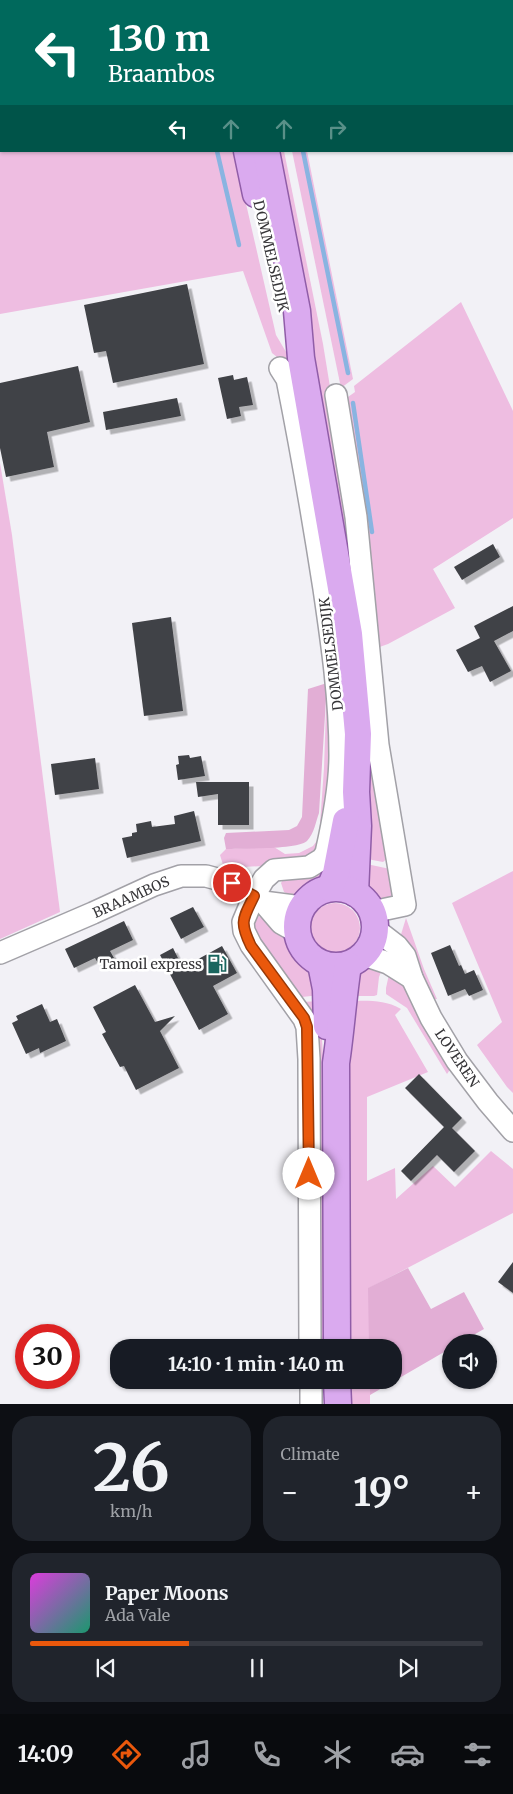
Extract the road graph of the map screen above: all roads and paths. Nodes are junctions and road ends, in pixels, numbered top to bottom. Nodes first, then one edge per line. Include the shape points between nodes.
1 (247, 152) edge
2 (266, 152) edge
3 (291, 363) junction
4 (336, 395) dead end
5 (356, 792) junction
6 (330, 888) junction
7 (355, 893) junction
8 (258, 899) junction
9 (300, 920) junction
10 (374, 921) junction
11 (0, 953) edge
12 (356, 960) junction
13 (321, 964) junction
14 (412, 978) junction
15 (336, 1063) junction
16 (513, 1131) edge
17 (310, 1339) edge
18 (337, 1339) edge
19 (311, 1389) edge
20 (338, 1389) edge
21 (311, 1404) edge
22 (338, 1404) edge

1 - 3 main road, DOMMELSEDIJK
2 - 3 main road, DOMMELSEDIJK via 297,311
3 - 5 main road, DOMMELSEDIJK via 349,634 358,734
3 - 8 street, DOMMELSEDIJK via 287,379 311,501 333,655 340,757 326,853 309,867 274,870 264,879
4 - 10 street via 356,517 378,745 405,905
5 - 6 main road, DOMMELSEDIJK
5 - 7 main road, DOMMELSEDIJK
6 - 7 main road
6 - 9 main road via 310,898
7 - 10 main road via 362,898
8 - 9 street, BRAAMBOS
8 - 11 street, BRAAMBOS via 215,877 173,878
8 - 17 street, DOMMELSEDIJK via 244,918 246,936 304,1018 307,1027
9 - 13 main road via 300,943 305,952
10 - 12 main road via 374,939
10 - 14 street, LOVEREN via 404,956
12 - 13 main road via 330,966
12 - 14 street via 388,963
12 - 15 main road via 344,989
13 - 15 main road via 326,989 327,1030
14 - 16 street, LOVEREN via 457,1061
15 - 18 main road
19 - 21 street
20 - 22 main road

